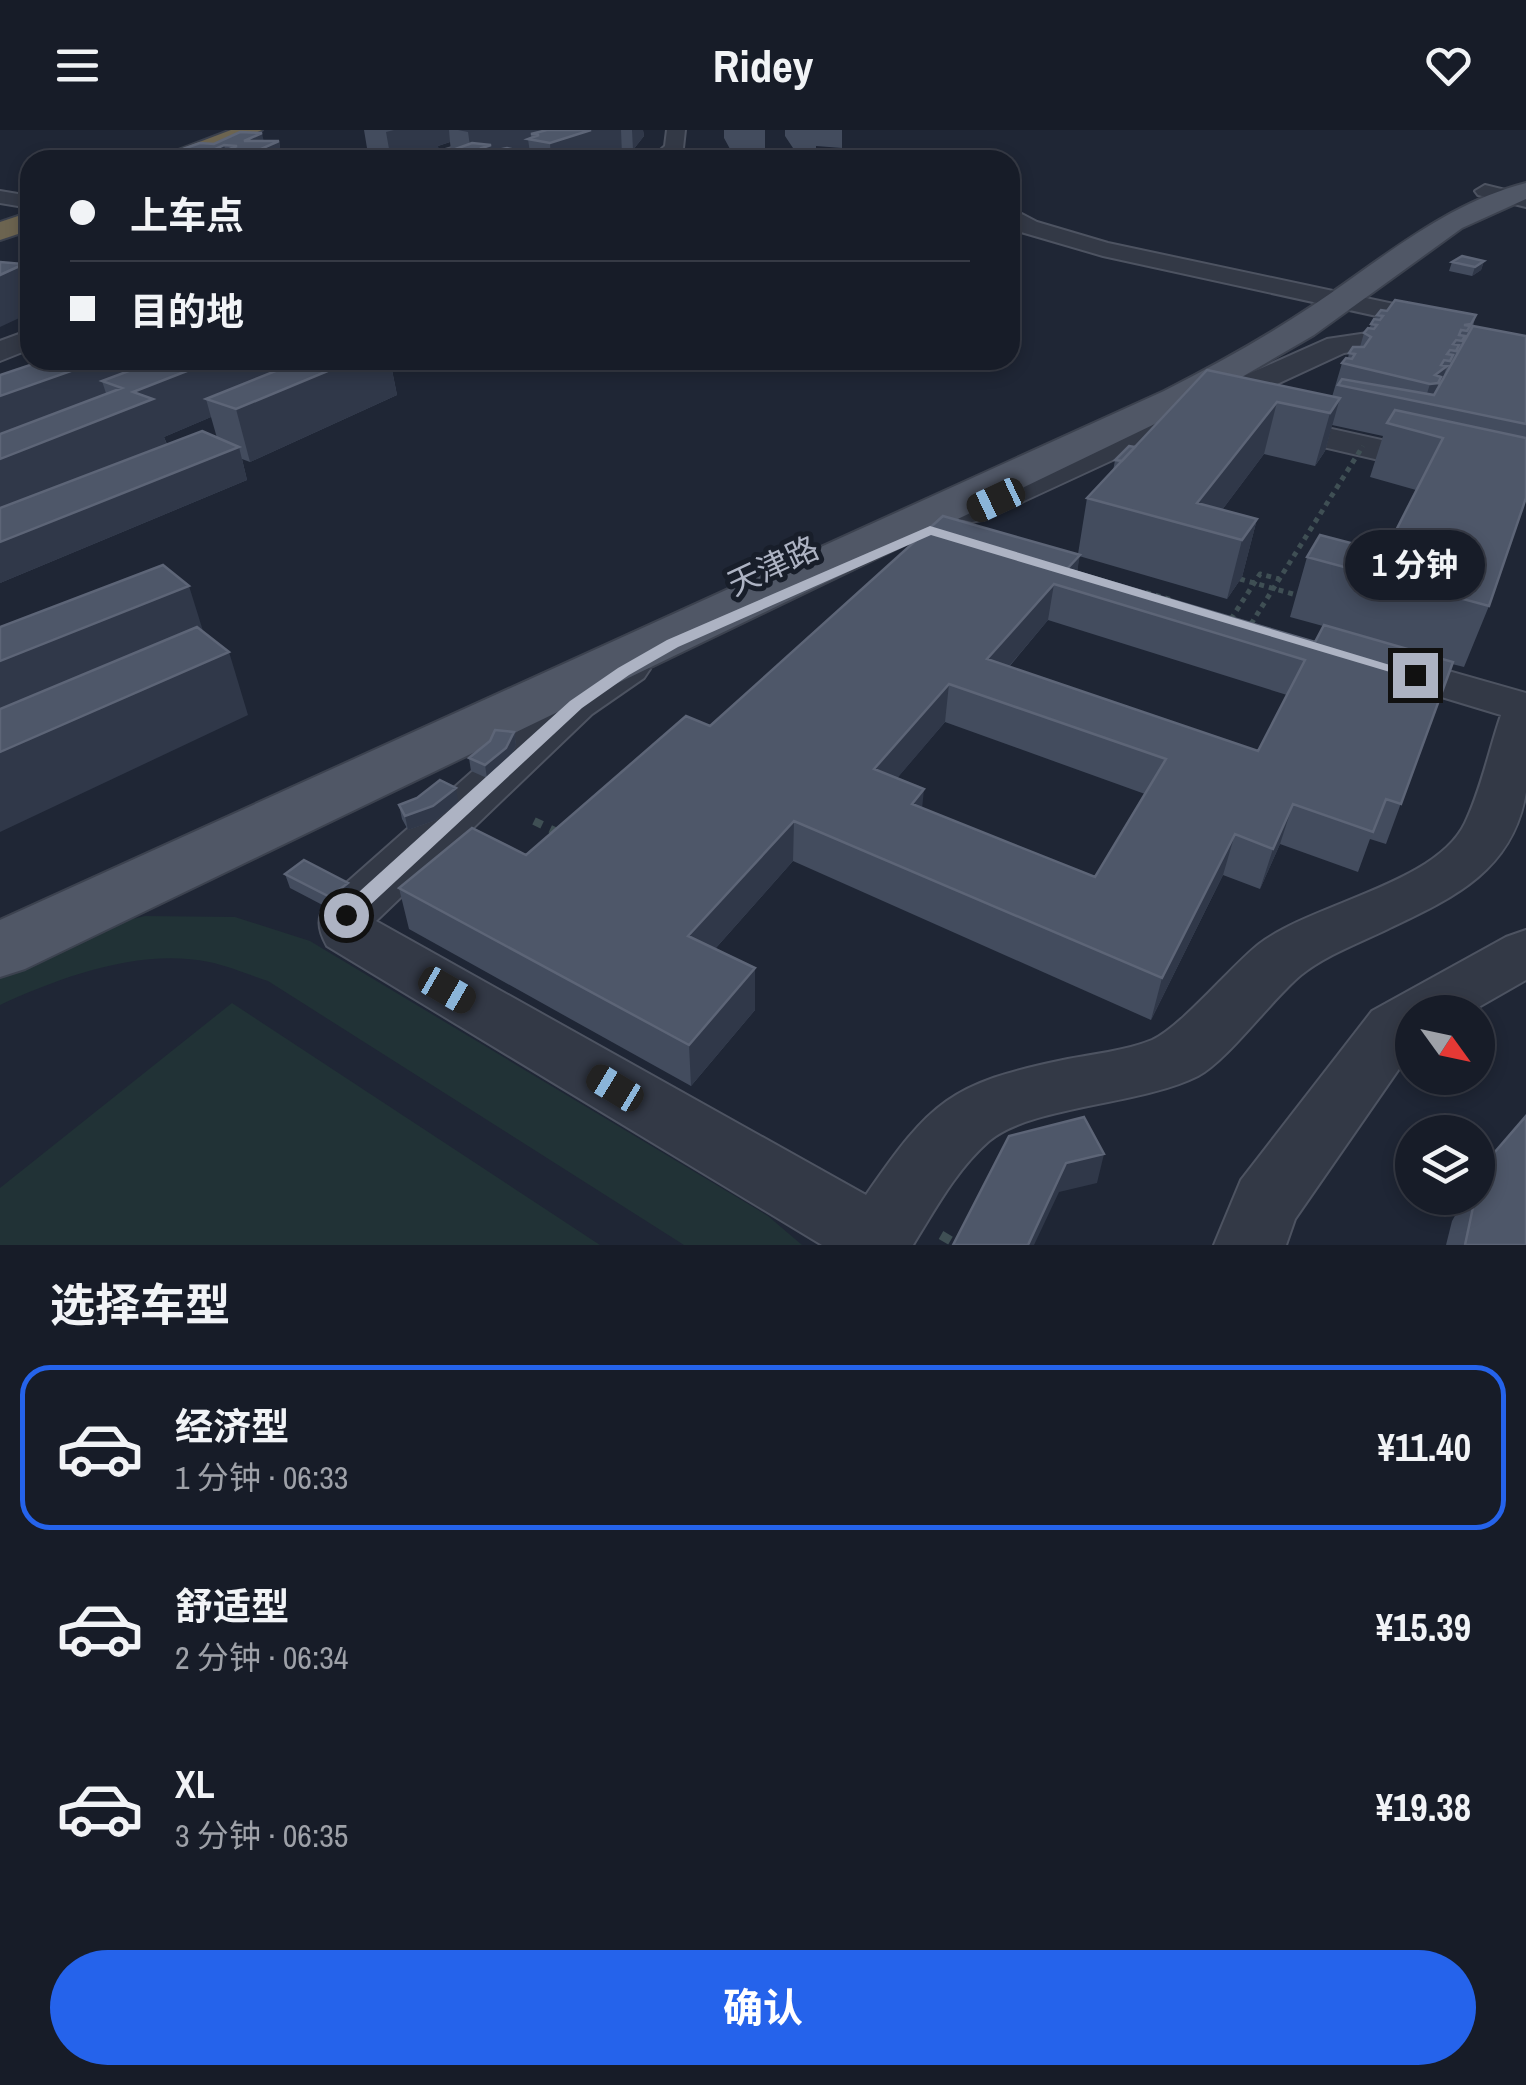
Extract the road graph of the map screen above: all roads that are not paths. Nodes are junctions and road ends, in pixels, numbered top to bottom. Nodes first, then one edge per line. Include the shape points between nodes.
1 (251, 130) edge
2 (265, 130) edge
3 (532, 130) edge
4 (218, 150) edge
5 (222, 150) edge
6 (465, 150) edge
7 (1514, 192) edge
8 (1020, 221) edge
9 (1331, 298) junction
10 (1452, 324) edge
11 (1489, 332) edge
12 (1526, 340) edge
13 (1526, 365) edge
14 (1272, 374) junction
15 (1321, 384) dead end
16 (1196, 408) junction
17 (1526, 483) edge
18 (930, 530) junction
19 (986, 547) edge
20 (1342, 652) edge
21 (0, 920) edge
22 (0, 950) edge
23 (1526, 952) edge
24 (1451, 995) edge
25 (1395, 1027) edge
26 (1250, 1245) edge

1 - 4 highway
2 - 5 highway
3 - 6 street
7 - 9 main road via 1453,219
8 - 9 street via 1076,242
9 - 10 street
9 - 21 main road, 天津路 via 1154,390
9 - 22 main road via 1276,346 1177,399
11 - 12 street
13 - 14 street via 1412,343 1356,340
14 - 15 street
14 - 16 street
16 - 17 street
16 - 18 street
18 - 19 street
18 - 20 street via 672,644 607,682 346,915 346,932 877,1239 931,1156 968,1118 1012,1098 1179,1056 1281,960 1467,861 1490,827 1526,708
23 - 24 street
25 - 26 street via 1266,1203

